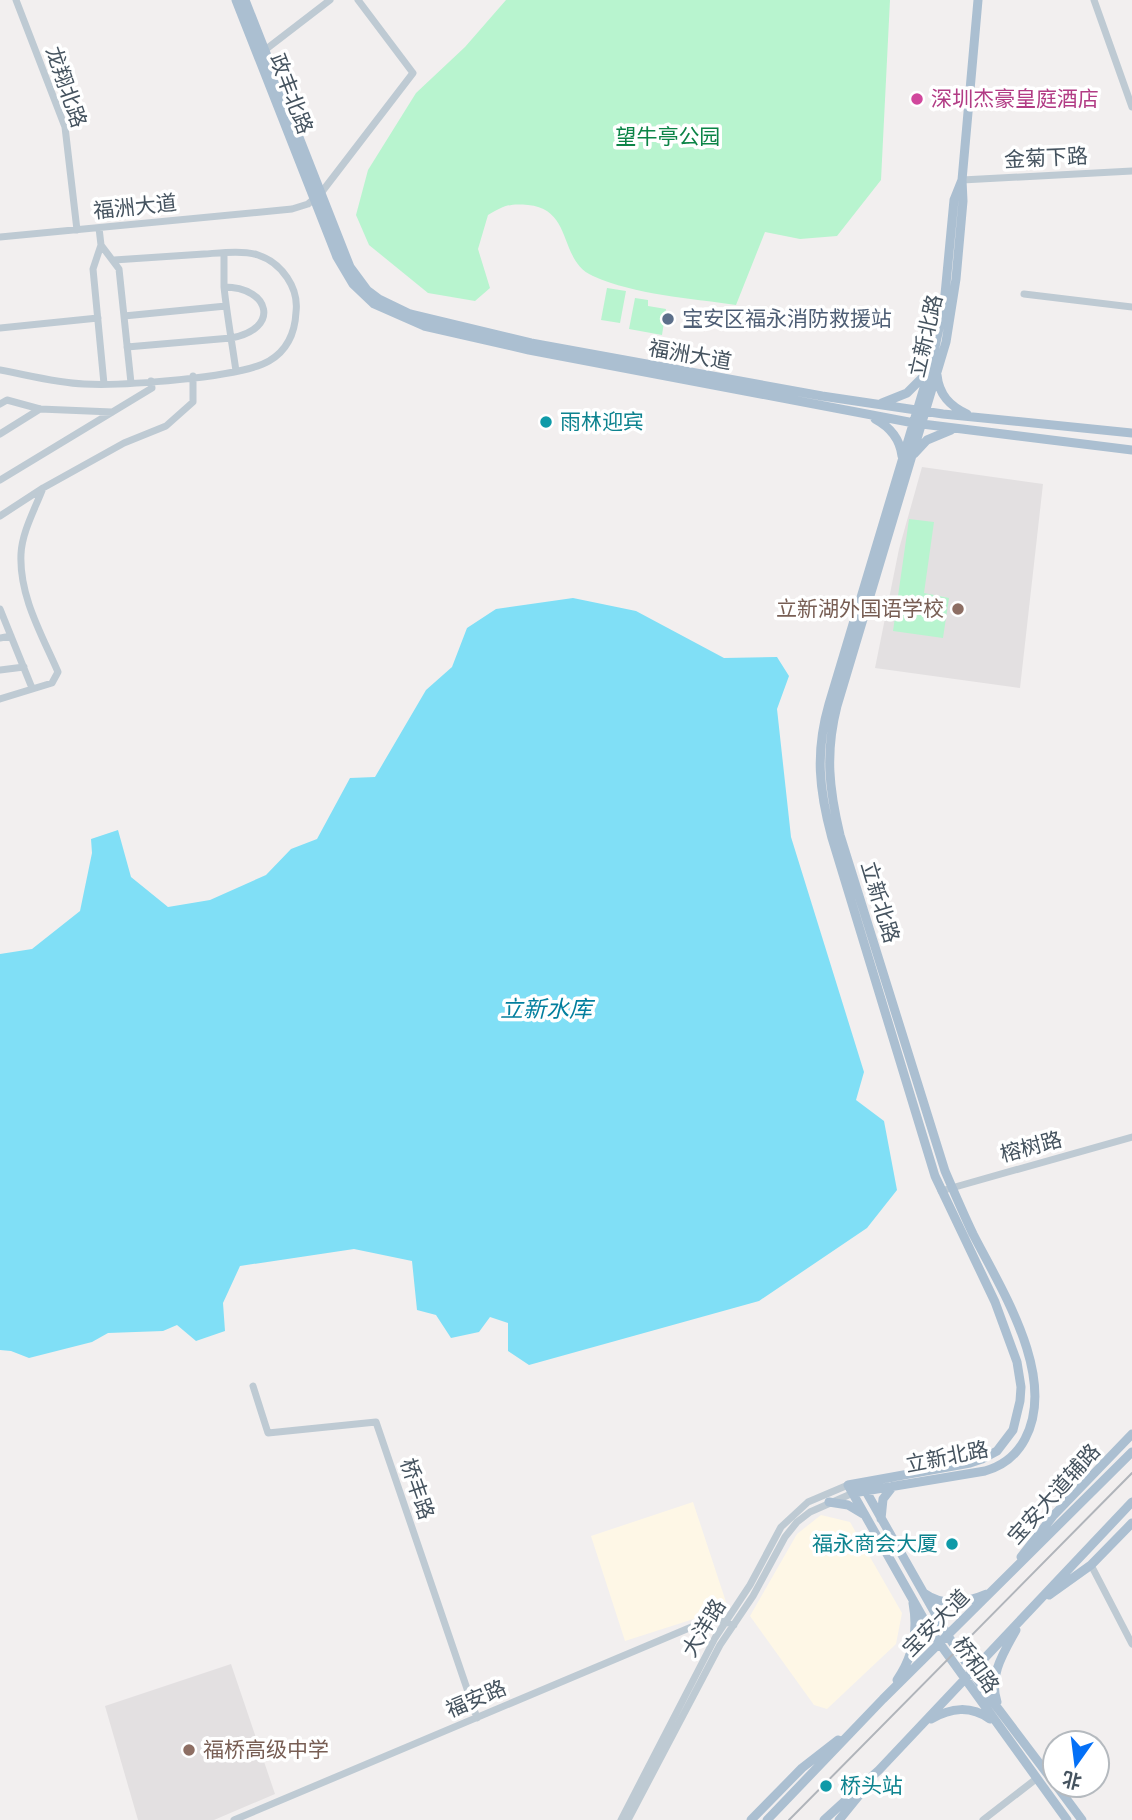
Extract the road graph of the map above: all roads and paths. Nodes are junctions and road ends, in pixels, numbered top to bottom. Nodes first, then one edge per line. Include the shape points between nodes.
1 (16, 0) edge
2 (236, 0) edge
3 (245, 0) edge
4 (330, 0) edge
5 (358, 0) edge
6 (978, 0) edge
7 (1094, 0) edge
8 (265, 50) junction
9 (1132, 107) edge
10 (1132, 170) edge
11 (962, 180) junction
12 (317, 197) junction
13 (99, 228) junction
14 (77, 230) junction
15 (0, 237) edge
16 (101, 245) junction
17 (224, 253) junction
18 (114, 260) junction
19 (224, 287) junction
20 (1024, 295) dead end
21 (226, 306) junction
22 (1132, 307) edge
23 (124, 316) junction
24 (98, 318) junction
25 (0, 328) edge
26 (231, 338) junction
27 (127, 347) junction
28 (934, 369) junction
29 (0, 370) edge
30 (236, 371) junction
31 (193, 376) junction
32 (151, 381) junction
33 (131, 383) junction
34 (104, 384) junction
35 (0, 404) edge
36 (874, 404) junction
37 (40, 410) junction
38 (921, 411) junction
39 (113, 412) junction
40 (863, 414) junction
41 (975, 417) junction
42 (918, 424) junction
43 (956, 429) junction
44 (1132, 433) edge
45 (0, 434) edge
46 (1132, 450) edge
47 (911, 458) junction
48 (902, 464) junction
49 (0, 480) edge
50 (43, 488) junction
51 (0, 516) edge
52 (0, 609) edge
53 (11, 635) junction
54 (0, 638) edge
55 (24, 667) junction
56 (0, 670) edge
57 (32, 688) junction
58 (0, 699) edge
59 (1132, 1137) edge
60 (951, 1187) junction
61 (940, 1191) junction
62 (253, 1386) dead end
63 (1132, 1434) edge
64 (1132, 1452) edge
65 (862, 1486) junction
66 (892, 1486) junction
67 (851, 1489) junction
68 (829, 1502) junction
69 (1132, 1502) edge
70 (867, 1518) junction
71 (882, 1520) junction
72 (1132, 1523) edge
73 (1091, 1565) junction
74 (1005, 1579) junction
75 (921, 1590) junction
76 (992, 1592) junction
77 (910, 1595) junction
78 (1031, 1609) junction
79 (1020, 1620) junction
80 (730, 1623) junction
81 (948, 1636) junction
82 (939, 1644) junction
83 (1132, 1644) edge
84 (972, 1671) junction
85 (964, 1679) junction
86 (883, 1699) junction
87 (1004, 1716) junction
88 (477, 1718) junction
89 (923, 1723) junction
90 (859, 1724) junction
91 (998, 1725) junction
92 (1041, 1766) edge
93 (879, 1770) junction
94 (1037, 1779) junction
95 (1066, 1799) edge
96 (234, 1820) edge
97 (621, 1820) edge
98 (628, 1820) edge
99 (751, 1820) edge
100 (767, 1820) edge
101 (824, 1820) edge
102 (839, 1820) edge
103 (983, 1820) edge
104 (1067, 1820) edge
105 (1082, 1820) edge

1 - 14 street, 龙翔北路 via 65,127
2 - 12 main road, 政丰北路
3 - 8 main road, 政丰北路
4 - 8 street
5 - 12 street via 413,73
6 - 11 main road, 立新北路
7 - 9 street
8 - 12 main road, 政丰北路
10 - 11 street, 金菊下路
11 - 28 main road, 立新北路 via 954,200
12 - 13 street, 福洲大道 via 292,209
12 - 36 main road, 福洲大道 via 358,280 379,299 410,314 561,349
12 - 40 main road, 福洲大道 via 337,257 353,284 374,304 406,320 528,351
13 - 14 street, 福洲大道
13 - 16 street
14 - 15 street, 福洲大道
16 - 18 street
16 - 24 street via 93,270
17 - 18 street
17 - 19 street
17 - 30 street via 257,255 276,266 290,280 297,302 295,330 285,348 269,361
18 - 23 street
19 - 21 street
19 - 26 street via 253,293 263,312 257,329
20 - 22 street
21 - 23 street
21 - 26 street
23 - 27 street
24 - 25 street
24 - 34 street
26 - 27 street
26 - 30 street
27 - 33 street
28 - 36 main road via 907,394
28 - 38 main road, 立新北路
28 - 41 main road via 948,402
29 - 34 street
30 - 31 street
31 - 32 street
31 - 50 street via 193,402 166,426 124,443
32 - 33 street
32 - 39 street via 152,388
33 - 34 street
35 - 37 street via 7,400
36 - 38 main road, 福洲大道
37 - 39 street
37 - 45 street
38 - 41 main road, 福洲大道
38 - 42 main road, 立新北路
39 - 49 street
40 - 42 main road, 福洲大道
40 - 48 main road via 881,422 895,436
41 - 44 main road, 福洲大道
42 - 43 main road, 福洲大道
42 - 47 main road, 立新北路
42 - 48 main road, 立新北路
43 - 46 main road, 福洲大道
43 - 47 main road via 927,440
47 - 60 main road, 立新北路 via 833,721 828,769 841,835
48 - 61 main road, 立新北路 via 824,719 819,770 832,838
50 - 51 street
50 - 57 street via 21,553 23,588 58,672 52,682
52 - 53 street
53 - 54 street
53 - 55 street
55 - 56 street
55 - 57 street
57 - 58 street
59 - 60 street, 榕树路
60 - 61 street, 榕树路
60 - 66 main road, 立新北路 via 1021,1333 1034,1387 1033,1417 1017,1451 996,1467
61 - 65 main road, 立新北路 via 1009,1337 1021,1387 1015,1423 1002,1446 982,1460
62 - 88 street, 桥丰路 via 268,1433 376,1422
63 - 74 main road, 宝安大道辅路 via 1052,1516
64 - 74 main road, 宝安大道
65 - 66 main road, 立新北路
65 - 67 main road, 立新北路
65 - 71 main road, 桥和路
66 - 71 main road via 883,1499
67 - 68 street, 大洋路
67 - 70 main road, 桥和路
67 - 80 street, 大洋路 via 808,1502 786,1520
68 - 70 main road via 848,1505
68 - 80 street, 大洋路 via 791,1529 753,1596
69 - 78 main road
70 - 77 main road, 桥和路
71 - 75 main road, 桥和路
72 - 73 main road
73 - 78 main road
73 - 83 street
74 - 76 main road, 宝安大道
75 - 76 main road via 938,1600 955,1602
75 - 81 main road, 桥和路
76 - 81 main road, 宝安大道
77 - 82 main road, 桥和路
77 - 86 main road via 915,1621 912,1649
78 - 79 main road
79 - 84 main road
79 - 87 main road via 994,1683
80 - 88 street, 福安路 via 712,1619 701,1623
80 - 97 street, 大洋路 via 715,1638
80 - 98 street, 大洋路
81 - 82 main road, 宝安大道
81 - 84 main road, 桥和路
82 - 85 main road, 桥和路
82 - 86 main road, 宝安大道
84 - 85 main road
84 - 87 main road, 桥和路
85 - 89 main road
85 - 91 main road, 桥和路
86 - 90 main road, 宝安大道
87 - 92 main road, 桥和路
88 - 96 street, 福安路
89 - 91 main road via 962,1709
89 - 93 main road
90 - 99 main road via 802,1768
90 - 100 main road, 宝安大道
91 - 94 main road, 桥和路
93 - 101 main road
93 - 102 main road
94 - 103 street
94 - 104 main road, 桥和路
95 - 105 main road, 桥和路

